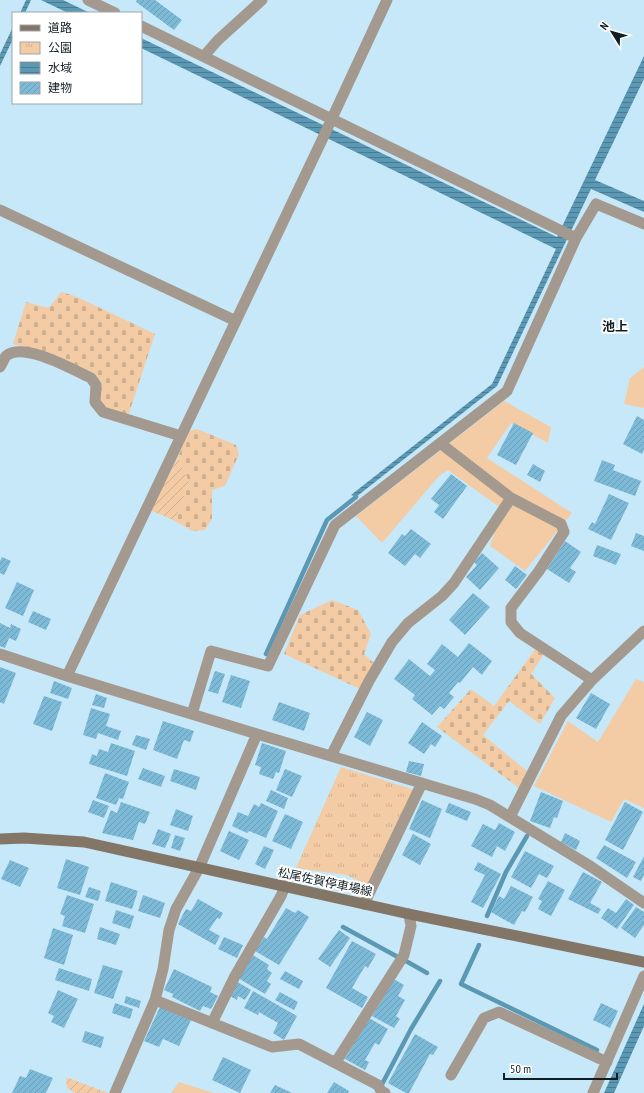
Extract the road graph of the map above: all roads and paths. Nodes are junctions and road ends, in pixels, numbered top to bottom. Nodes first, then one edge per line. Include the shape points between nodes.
1 (88, 0) edge
2 (262, 0) edge
3 (387, 0) edge
4 (104, 3) edge
5 (114, 12) edge
6 (142, 26) edge
7 (204, 56) junction
8 (332, 119) junction
9 (0, 210) edge
10 (644, 224) edge
11 (576, 238) junction
12 (236, 320) junction
13 (0, 367) edge
14 (181, 436) junction
15 (440, 443) junction
16 (511, 498) junction
17 (644, 631) edge
18 (0, 654) edge
19 (67, 676) junction
20 (592, 680) junction
21 (192, 714) junction
22 (257, 734) junction
23 (331, 756) junction
24 (422, 783) junction
25 (510, 817) junction
26 (0, 839) edge
27 (199, 868) junction
28 (285, 886) junction
29 (644, 903) edge
30 (364, 904) junction
31 (410, 914) junction
32 (644, 962) edge
33 (644, 976) edge
34 (155, 1000) junction
35 (212, 1023) junction
36 (336, 1062) junction
37 (607, 1062) junction
38 (451, 1075) dead end
39 (379, 1091) edge
40 (115, 1093) edge
41 (593, 1093) edge

1 - 4 street
2 - 7 street
3 - 8 street
4 - 5 street
6 - 7 street
7 - 8 street
8 - 11 street
8 - 12 street
9 - 12 street
10 - 11 street via 596,204
11 - 15 street via 507,391
12 - 14 street
13 - 14 street via 6,356 19,351 42,356 91,378 96,385 95,402 103,412
14 - 19 street
15 - 16 street
15 - 21 street via 335,525 268,666 211,651
16 - 20 street via 561,524 564,532 511,608 511,622 520,633
16 - 23 street via 454,583 408,623 392,642
17 - 20 street
18 - 19 street
19 - 21 street
20 - 25 street via 561,716
21 - 22 street
22 - 23 street
22 - 27 street
23 - 24 street
24 - 25 street via 475,799
24 - 30 street
25 - 29 street
26 - 27 main road, 松尾佐賀停車場線 via 84,842
27 - 28 main road, 松尾佐賀停車場線
27 - 34 street via 176,909 169,930
28 - 30 main road, 松尾佐賀停車場線
28 - 35 street
30 - 31 main road, 松尾佐賀停車場線
31 - 32 main road, 松尾佐賀停車場線
31 - 36 street via 411,926 404,955
33 - 37 street
34 - 35 street
34 - 40 street
35 - 36 street via 272,1048 299,1044
36 - 39 street
37 - 38 street via 499,1012 484,1018
37 - 41 street

